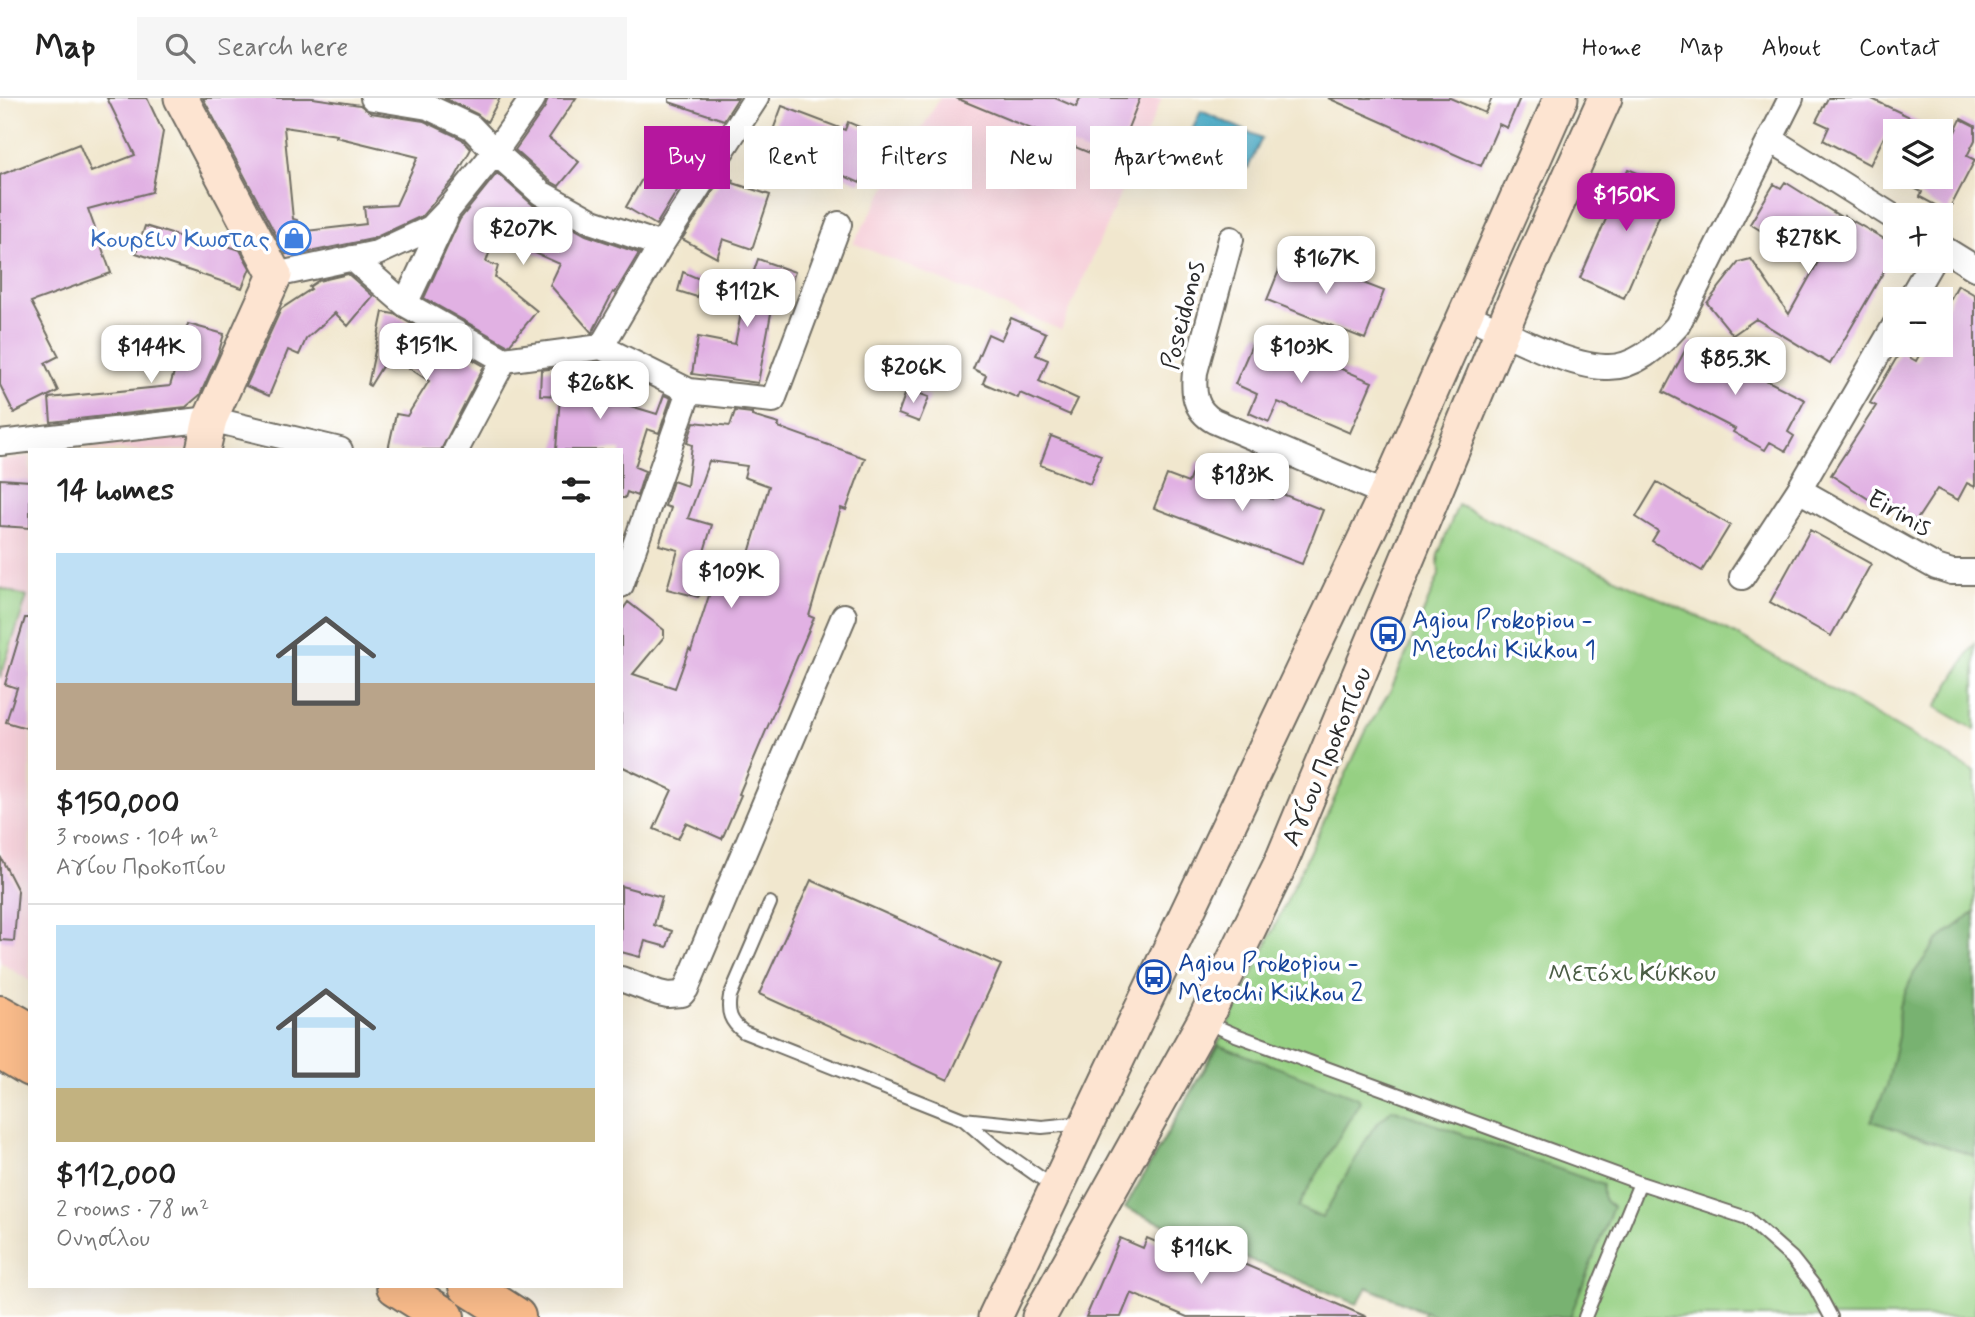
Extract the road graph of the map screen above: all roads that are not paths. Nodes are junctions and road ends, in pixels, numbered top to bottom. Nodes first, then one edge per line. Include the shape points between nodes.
1 (181, 98) edge
2 (373, 98) edge
3 (533, 98) edge
4 (756, 98) edge
5 (1560, 98) edge
6 (1605, 98) edge
7 (1791, 98) edge
8 (1770, 139) junction
9 (495, 152) junction
10 (449, 209) junction
11 (1883, 210) edge
12 (839, 225) dead end
13 (1231, 239) dead end
14 (661, 245) junction
15 (1953, 254) edge
16 (352, 258) junction
17 (1975, 268) edge
18 (275, 275) junction
19 (405, 304) junction
20 (1464, 314) junction
21 (1502, 331) junction
22 (1883, 345) edge
23 (601, 347) junction
24 (504, 360) junction
25 (689, 391) junction
26 (206, 434) edge
27 (0, 442) edge
28 (323, 448) edge
29 (457, 448) edge
30 (1799, 490) junction
31 (1386, 494) junction
32 (1975, 572) edge
33 (1742, 577) dead end
34 (623, 579) edge
35 (844, 616) dead end
36 (770, 903) dead end
37 (623, 980) edge
38 (0, 1014) edge
39 (1204, 1021) junction
40 (28, 1031) edge
41 (0, 1049) edge
42 (28, 1066) edge
43 (963, 1119) junction
44 (1087, 1123) junction
45 (1640, 1183) junction
46 (1056, 1188) junction
47 (399, 1288) edge
48 (471, 1288) edge
49 (445, 1317) edge
50 (516, 1317) edge
51 (995, 1317) edge
52 (1039, 1317) edge
53 (1585, 1317) edge
54 (1831, 1317) edge

1 - 18 main road
2 - 9 street via 428,107 471,127
3 - 9 street
4 - 14 street
5 - 20 main road, Αγίου Προκοπίου
6 - 21 main road, Αγίου Προκοπίου
7 - 8 street
8 - 11 street
8 - 21 street via 1677,326 1659,347 1636,360 1606,368 1569,361
9 - 10 street
9 - 14 street via 541,193 593,222
10 - 16 street via 416,236
10 - 19 street
12 - 25 street via 772,400
13 - 31 street, Poseidonos via 1195,372 1197,404 1214,421
14 - 23 street
15 - 17 street
16 - 18 street
16 - 19 street
18 - 26 main road
19 - 24 street
20 - 21 street
20 - 31 main road, Αγίου Προκοπίου
21 - 39 main road, Αγίου Προκοπίου via 1280,865
22 - 30 street
23 - 24 street
23 - 25 street
24 - 29 street
25 - 34 street
26 - 27 street
26 - 28 street
30 - 32 street, Eirinis via 1936,567
30 - 33 street
31 - 44 main road, Αγίου Προκοπίου
35 - 37 street via 682,994 668,995
36 - 43 lane via 730,996 729,1011 736,1026
38 - 40 main road
39 - 45 lane
39 - 52 main road, Αγίου Προκοπίου
41 - 42 main road
43 - 44 lane via 1042,1127
43 - 46 lane
44 - 46 main road, Αγίου Προκοπίου
45 - 53 lane
45 - 54 lane via 1747,1218 1792,1258
46 - 51 main road, Αγίου Προκοπίου
47 - 49 main road
48 - 50 main road

